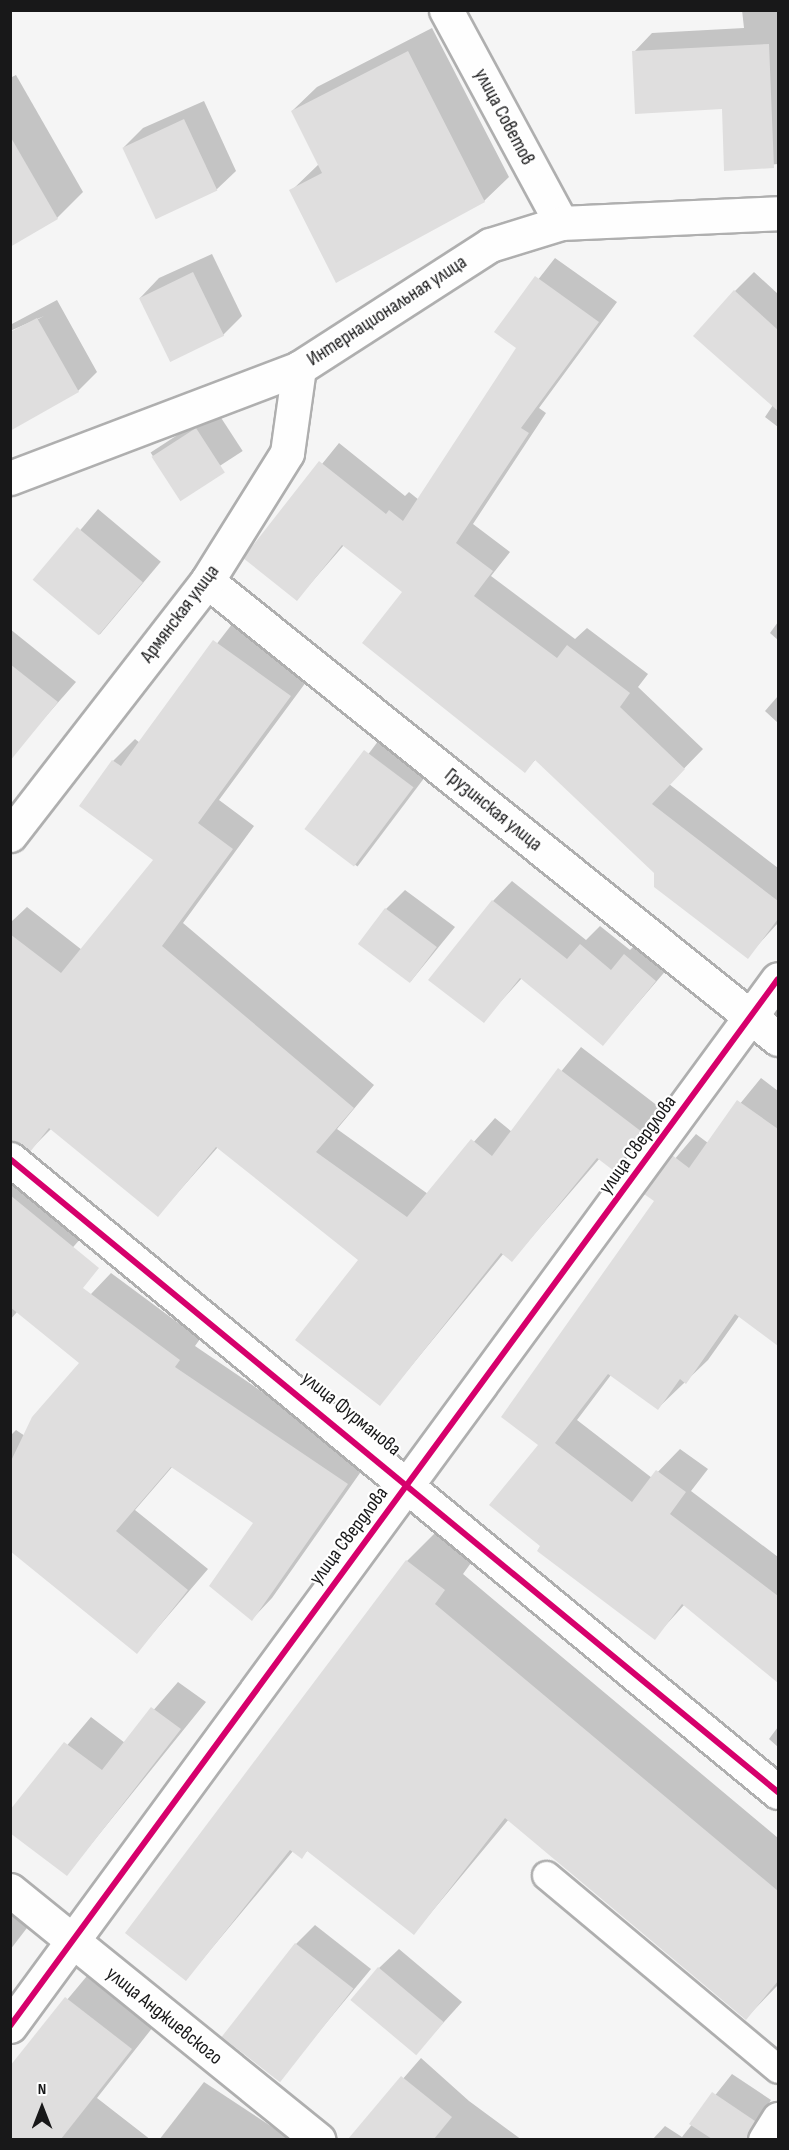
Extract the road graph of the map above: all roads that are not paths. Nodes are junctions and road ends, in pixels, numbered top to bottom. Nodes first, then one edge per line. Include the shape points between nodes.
1 (446, 10) edge
2 (778, 213) edge
3 (561, 223) junction
4 (299, 368) junction
5 (10, 478) edge
6 (207, 581) junction
7 (10, 835) edge
8 (778, 979) edge
9 (752, 1017) junction
10 (778, 1039) edge
11 (10, 1159) edge
12 (410, 1483) junction
13 (778, 1792) edge
14 (546, 1875) dead end
15 (10, 1890) edge
16 (70, 1940) junction
17 (10, 2026) edge
18 (778, 2069) edge
19 (778, 2120) edge
20 (319, 2139) edge
21 (765, 2139) edge

1 - 3 street, улица Советов
2 - 3 street, Интернациональная улица
3 - 4 street, Интернациональная улица via 490,245
4 - 5 street, Интернациональная улица
4 - 6 street, Армянская улица via 286,453
6 - 7 street, Армянская улица
6 - 9 street, Грузинская улица
8 - 9 street, улица Свердлова
9 - 10 street, Грузинская улица
9 - 12 street, улица Свердлова
11 - 12 street, улица Фурманова
12 - 13 street, улица Фурманова
12 - 16 street, улица Свердлова
14 - 18 lane
15 - 16 street, улица Анджиевского
16 - 17 street, улица Свердлова
16 - 20 street, улица Анджиевского
19 - 21 street

